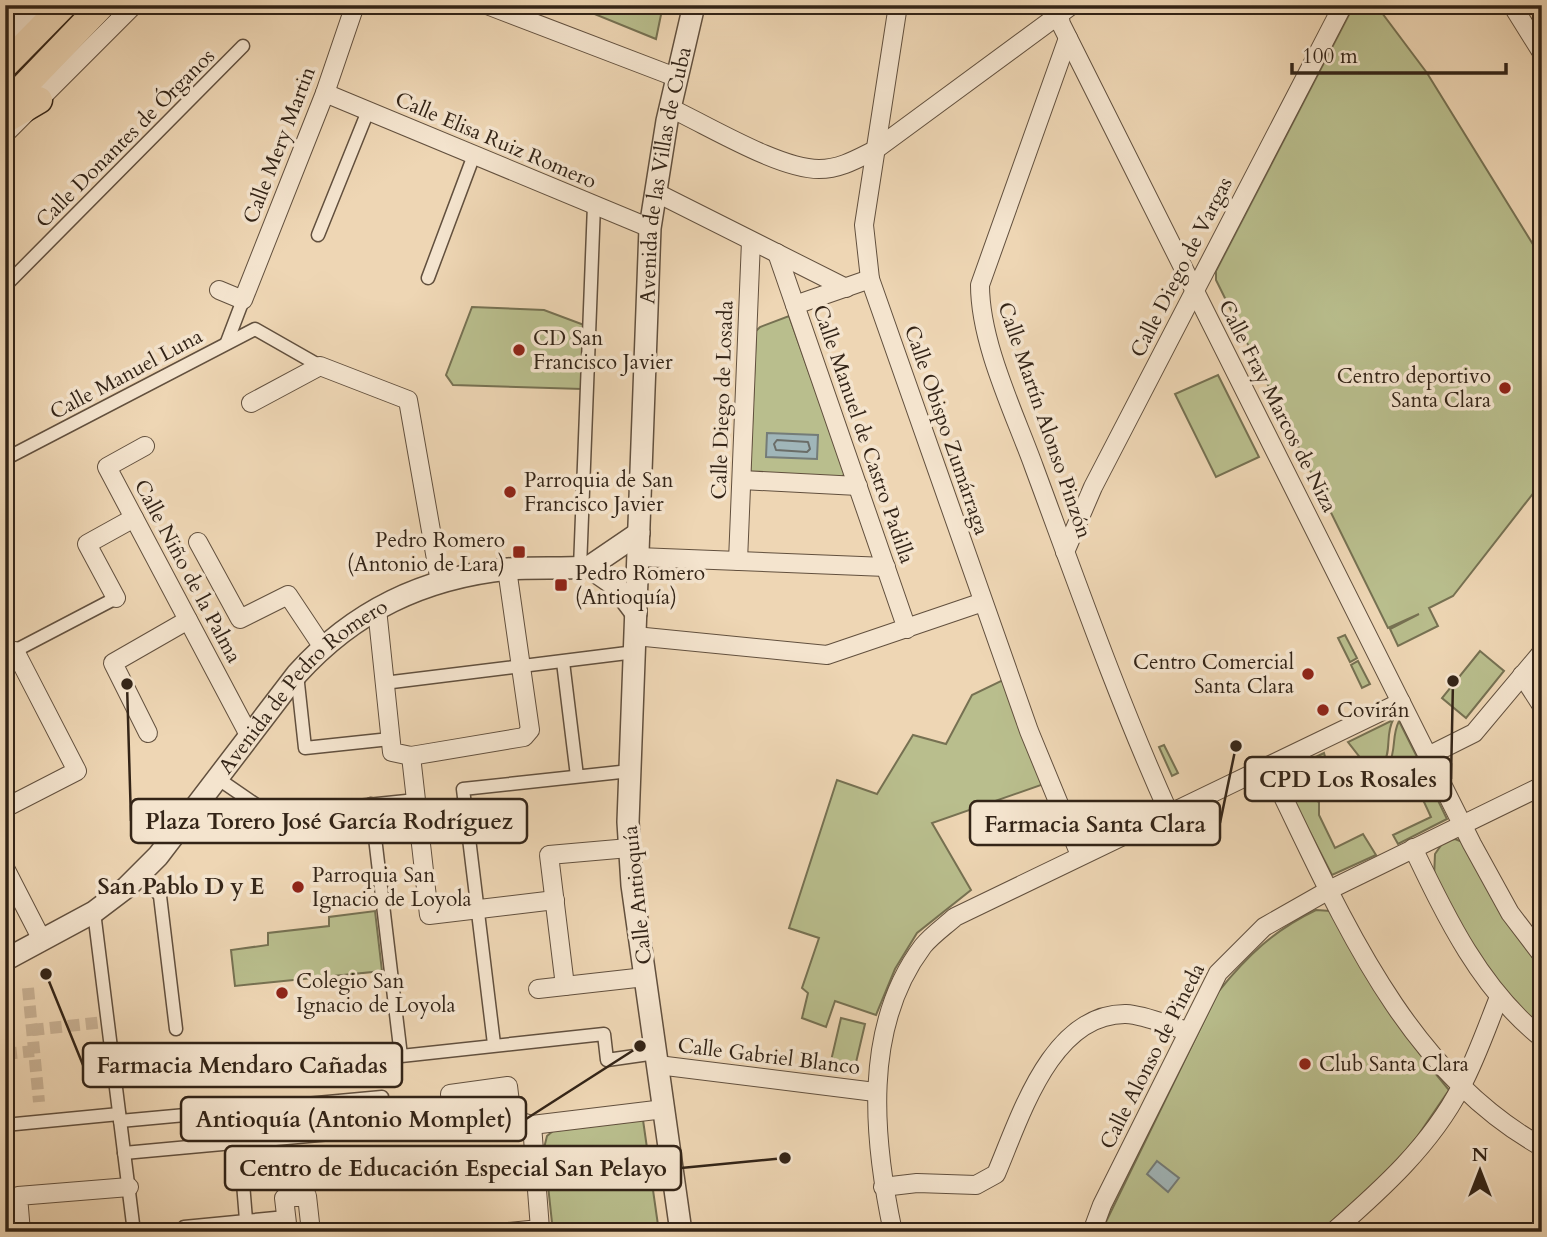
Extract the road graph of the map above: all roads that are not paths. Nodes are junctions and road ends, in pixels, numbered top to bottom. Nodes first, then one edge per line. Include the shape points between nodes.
1 (31, 5) edge
2 (64, 5) edge
3 (102, 5) edge
4 (134, 5) edge
5 (355, 5) edge
6 (487, 5) edge
7 (694, 5) edge
8 (898, 5) edge
9 (1343, 5) edge
10 (1512, 5) edge
11 (1063, 8) edge
12 (1068, 38) junction
13 (5, 44) edge
14 (243, 46) dead end
15 (1542, 53) edge
16 (5, 65) edge
17 (678, 78) junction
18 (325, 93) junction
19 (39, 100) junction
20 (5, 106) edge
21 (670, 108) junction
22 (368, 111) junction
23 (5, 120) edge
24 (5, 134) edge
25 (875, 150) junction
26 (474, 155) junction
27 (655, 192) junction
28 (594, 205) junction
29 (650, 228) junction
30 (318, 235) dead end
31 (751, 241) junction
32 (776, 253) junction
33 (428, 278) dead end
34 (870, 279) junction
35 (5, 286) edge
36 (846, 288) junction
37 (219, 290) dead end
38 (1195, 291) junction
39 (243, 300) junction
40 (795, 305) junction
41 (227, 342) junction
42 (320, 366) junction
43 (251, 403) dead end
44 (145, 446) dead end
45 (5, 459) edge
46 (742, 480) junction
47 (858, 486) junction
48 (134, 518) junction
49 (639, 533) junction
50 (198, 542) dead end
51 (1065, 552) junction
52 (638, 557) junction
53 (738, 561) junction
54 (886, 567) junction
55 (585, 568) junction
56 (508, 569) junction
57 (440, 582) junction
58 (116, 598) joint
59 (983, 602) junction
60 (377, 609) junction
61 (636, 613) junction
62 (188, 620) junction
63 (907, 629) junction
64 (635, 644) junction
65 (322, 646) junction
66 (1542, 652) edge
67 (10, 653) edge
68 (564, 662) junction
69 (524, 668) junction
70 (297, 674) junction
71 (1522, 675) junction
72 (384, 683) junction
73 (1401, 702) junction
74 (1542, 706) edge
75 (148, 733) dead end
76 (249, 735) junction
77 (390, 739) junction
78 (1430, 755) junction
79 (411, 756) junction
80 (1268, 766) junction
81 (630, 771) junction
82 (577, 776) junction
83 (217, 778) junction
84 (1539, 794) edge
85 (416, 800) junction
86 (371, 804) junction
87 (5, 808) edge
88 (1169, 813) junction
89 (1464, 826) junction
90 (629, 848) junction
91 (1413, 848) junction
92 (1080, 855) junction
93 (5, 868) edge
94 (141, 873) junction
95 (1329, 890) junction
96 (555, 900) junction
97 (479, 909) junction
98 (94, 912) junction
99 (42, 940) junction
100 (1542, 955) edge
101 (5, 960) edge
102 (645, 977) junction
103 (565, 986) junction
104 (538, 989) dead end
105 (1499, 997) junction
106 (176, 1029) dead end
107 (1188, 1031) junction
108 (1542, 1038) edge
109 (494, 1044) junction
110 (657, 1059) junction
111 (1461, 1088) junction
112 (875, 1092) junction
113 (382, 1097) dead end
114 (664, 1109) junction
115 (237, 1110) junction
116 (119, 1118) junction
117 (512, 1119) dead end
118 (5, 1125) edge
119 (532, 1125) junction
120 (385, 1129) dead end
121 (240, 1142) junction
122 (1542, 1147) edge
123 (124, 1153) junction
124 (492, 1170) dead end
125 (404, 1178) dead end
126 (129, 1187) junction
127 (883, 1188) junction
128 (287, 1224) edge
129 (247, 1226) edge
130 (184, 1227) dead end
131 (21, 1232) edge
132 (134, 1232) edge
133 (311, 1232) edge
134 (508, 1232) edge
135 (681, 1232) edge
136 (892, 1232) edge
137 (1093, 1232) edge
138 (1333, 1232) edge

1 - 13 main road
2 - 16 main road
3 - 20 main road
4 - 19 street
5 - 18 street, Calle Mery Martin
6 - 17 street
7 - 17 street, Avenida de las Villas de Cuba
8 - 25 street, Calle Obispo Zumárraga
9 - 38 street, Calle Diego de Vargas
10 - 15 street
11 - 12 street, Calle Fray Marcos de Niza via 1061,24
11 - 25 street
12 - 38 street, Calle Fray Marcos de Niza
12 - 51 street, Calle Martín Alonso Pinzón via 980,285 983,322
14 - 35 street, Calle Donantes de Órganos
17 - 21 street, Avenida de las Villas de Cuba
18 - 22 street, Calle Elisa Ruiz Romero
18 - 39 street, Calle Mery Martin
19 - 23 main road
19 - 24 street
21 - 25 street via 788,164 820,169 849,164
21 - 27 street, Avenida de las Villas de Cuba
22 - 26 street, Calle Elisa Ruiz Romero
22 - 30 street
25 - 34 street, Calle Obispo Zumárraga via 864,225
26 - 28 street, Calle Elisa Ruiz Romero
26 - 33 street
27 - 29 street, Avenida de las Villas de Cuba
27 - 31 street
28 - 29 street, Calle Elisa Ruiz Romero
28 - 55 street
29 - 49 street, Avenida de las Villas de Cuba
31 - 32 street
31 - 46 street, Calle Diego de Losada
32 - 36 street
32 - 40 street, Calle Manuel de Castro Padilla
34 - 36 street
34 - 59 street, Calle Obispo Zumárraga
36 - 40 street
37 - 39 street
38 - 51 street, Calle Diego de Vargas via 1093,487
38 - 73 street, Calle Fray Marcos de Niza
39 - 41 street, Calle Mery Martin
40 - 47 street, Calle Manuel de Castro Padilla
41 - 42 street, Calle Manuel Luna via 255,329
41 - 45 street, Calle Manuel Luna
42 - 43 street
42 - 57 street via 408,400
44 - 48 street, Calle Niño de la Palma via 107,467
46 - 47 street
46 - 53 street, Calle Diego de Losada
47 - 54 street, Calle Manuel de Castro Padilla
48 - 58 street via 87,544
48 - 62 street, Calle Niño de la Palma
49 - 52 street, Avenida de las Villas de Cuba
49 - 55 street
50 - 65 street via 240,619 288,595
51 - 88 street, Calle Martín Alonso Pinzón via 1130,726
52 - 53 street
52 - 61 street, Calle Antioquía
53 - 54 street
54 - 63 street, Calle Manuel de Castro Padilla
55 - 56 street, Avenida de Pedro Romero
55 - 61 street via 615,585
56 - 57 street, Avenida de Pedro Romero
56 - 69 street
57 - 60 street, Avenida de Pedro Romero
58 - 67 street
59 - 63 street
59 - 92 street, Calle Obispo Zumárraga
60 - 65 street, Avenida de Pedro Romero
60 - 72 street
61 - 64 street, Calle Antioquía
62 - 75 street via 113,663
62 - 76 street, Calle Niño de la Palma
63 - 64 street via 827,655
64 - 68 street
64 - 81 street, Calle Antioquía
65 - 70 street, Avenida de Pedro Romero
66 - 71 street
67 - 87 street via 77,771
68 - 69 street
68 - 82 street
69 - 72 street
69 - 79 street via 530,730 524,737
70 - 76 street, Avenida de Pedro Romero
70 - 77 street via 305,748
71 - 74 street
71 - 78 street via 1474,733
72 - 77 street
73 - 78 street, Calle Fray Marcos de Niza
73 - 80 street
76 - 83 street, Avenida de Pedro Romero
77 - 79 street via 392,752
78 - 89 street, Calle Fray Marcos de Niza
79 - 85 street
80 - 88 street
80 - 95 street
81 - 82 street
81 - 90 street, Calle Antioquía
82 - 97 street via 463,789
83 - 86 street via 271,815
83 - 94 street, Avenida de Pedro Romero
84 - 89 street, Calle Alonso de Pineda
85 - 86 street
85 - 97 street via 429,915
86 - 109 street, Calle Gabriel Blanco via 401,1056
88 - 92 street
89 - 91 street, Calle Alonso de Pineda
89 - 100 street, Calle Fray Marcos de Niza via 1510,913
90 - 96 street via 549,855
90 - 102 street, Calle Antioquía
91 - 95 street, Calle Alonso de Pineda
91 - 105 street via 1460,939
92 - 112 street via 955,917 925,944 904,976 888,1020
93 - 99 street
94 - 98 street, Avenida de Pedro Romero
94 - 106 street via 160,896
95 - 107 street, Calle Alonso de Pineda via 1264,927 1218,973
95 - 111 street via 1414,1034
96 - 97 street
96 - 103 street
97 - 109 street
98 - 99 street, Avenida de Pedro Romero
98 - 116 street
99 - 101 street, Avenida de Pedro Romero
102 - 103 street
102 - 110 street, Calle Antioquía
103 - 104 street
105 - 108 street
105 - 111 street
107 - 127 street via 1129,1014 1095,1019 1068,1040 1037,1076 996,1174 976,1185
107 - 137 street, Calle Alonso de Pineda
109 - 110 street, Calle Gabriel Blanco via 604,1034 607,1060
110 - 112 street, Calle Gabriel Blanco
110 - 114 street, Calle Antioquía
111 - 122 street via 1518,1134
111 - 138 street via 1400,1171
112 - 127 street
113 - 115 street
114 - 119 street
114 - 135 street, Calle Antioquía
115 - 116 street
115 - 121 street
116 - 118 street
116 - 123 street
117 - 119 street
119 - 134 street via 540,1228
120 - 121 street
121 - 123 street
121 - 129 street
123 - 126 street
124 - 125 street
126 - 131 street via 18,1196
126 - 132 street
127 - 136 street
128 - 129 street
128 - 133 street via 284,1198 307,1196
129 - 130 street

